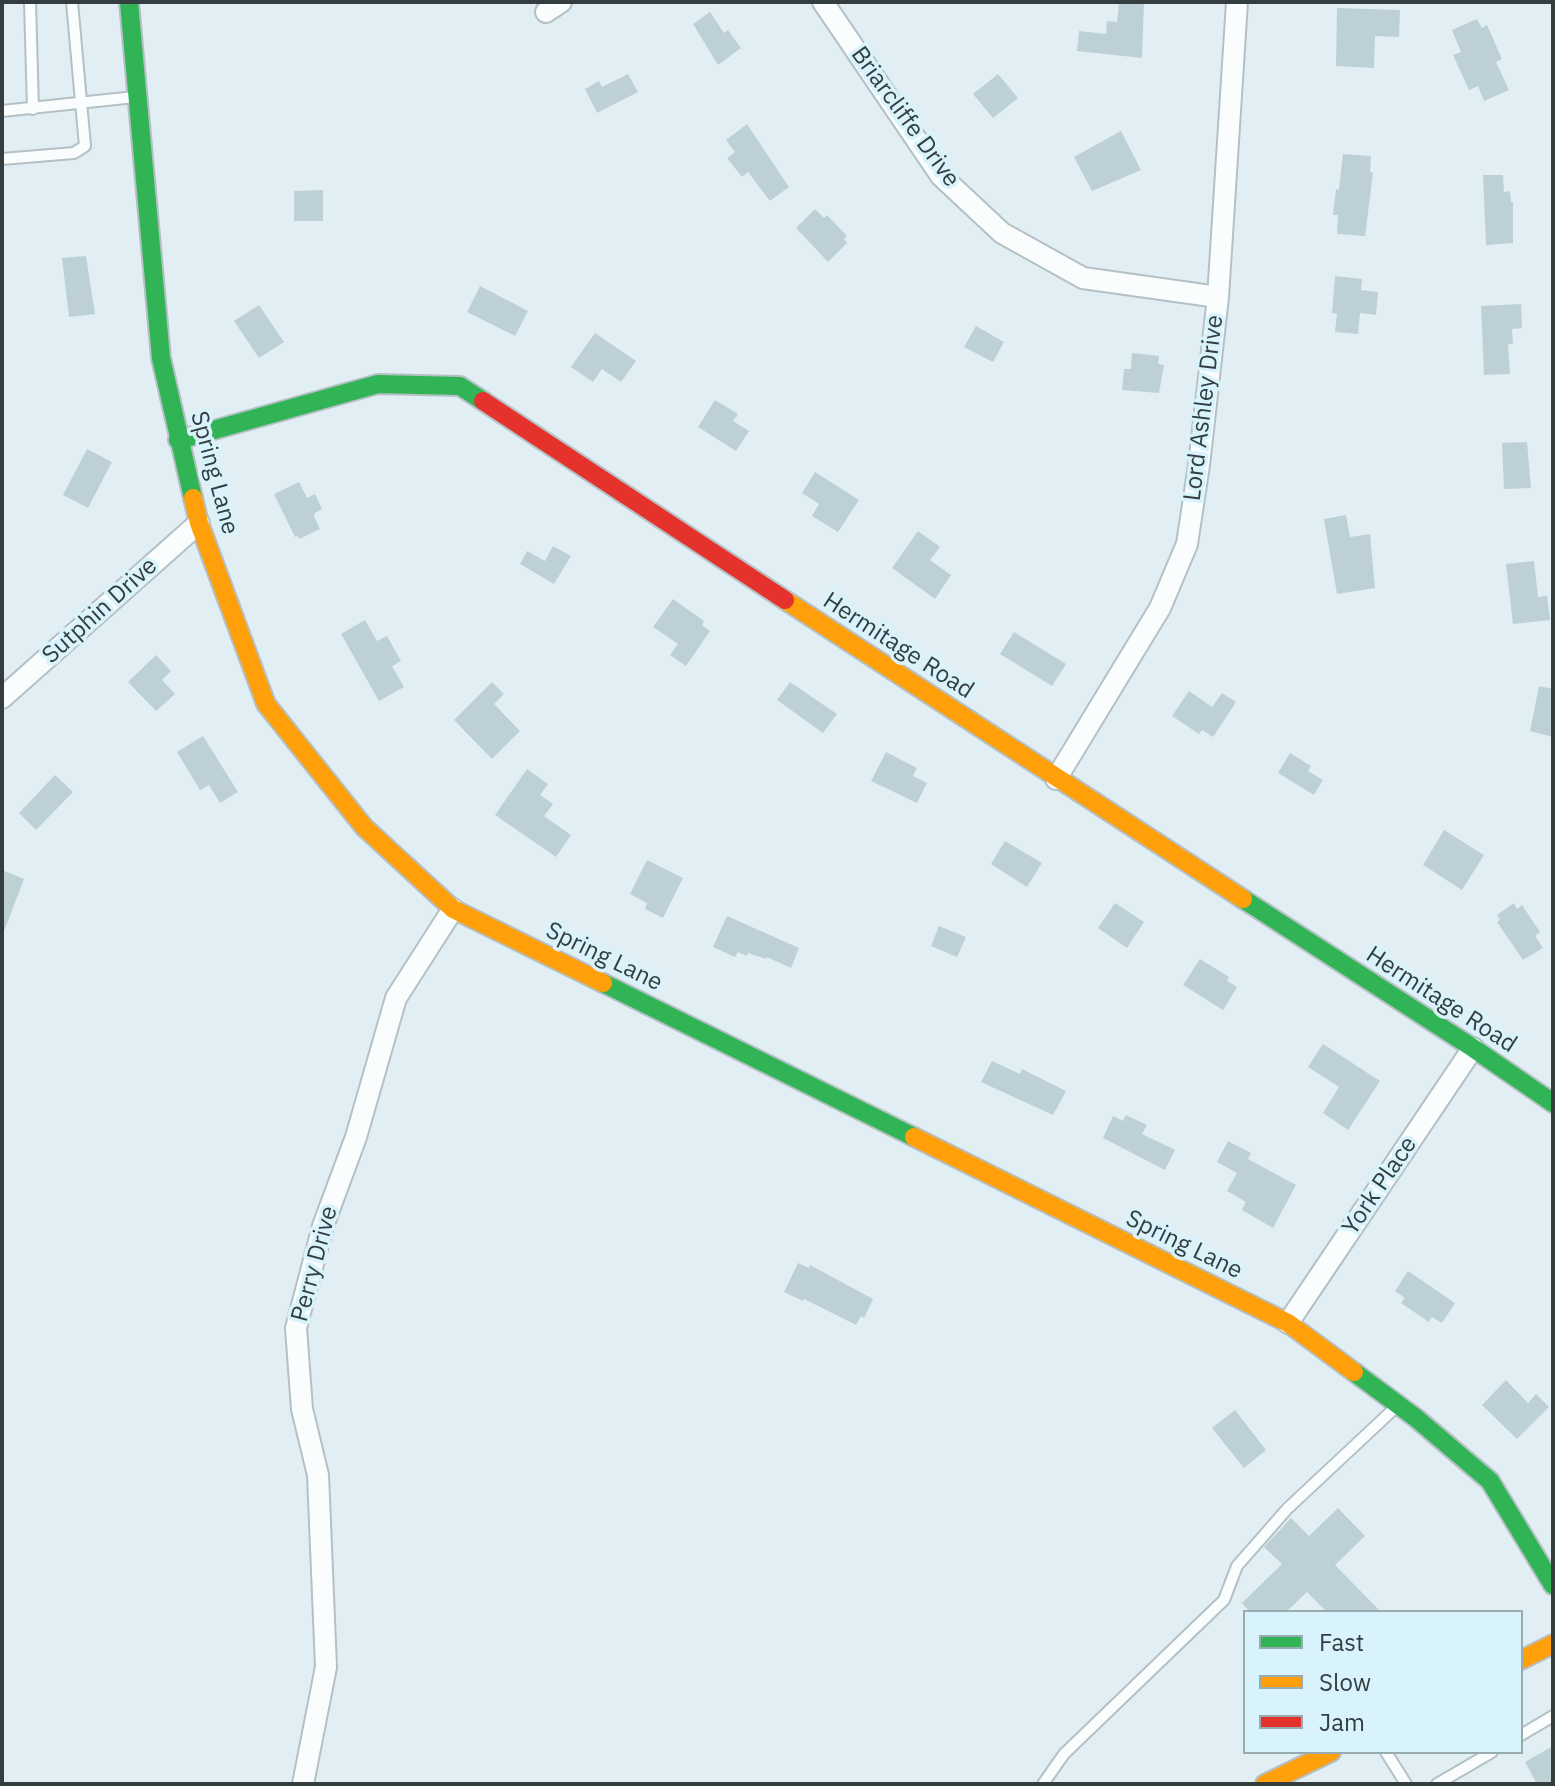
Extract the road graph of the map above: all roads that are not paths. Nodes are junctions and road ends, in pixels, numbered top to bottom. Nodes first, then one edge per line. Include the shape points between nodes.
1 (30, 2) edge
2 (72, 2) edge
3 (129, 2) edge
4 (823, 2) edge
5 (1237, 2) edge
6 (137, 97) junction
7 (82, 105) junction
8 (33, 109) junction
9 (2, 111) edge
10 (2, 159) edge
11 (1218, 297) junction
12 (178, 440) junction
13 (199, 523) junction
14 (2, 698) edge
15 (1056, 779) junction
16 (453, 909) junction
17 (1473, 1048) junction
18 (1553, 1103) edge
19 (1288, 1323) junction
20 (1398, 1405) junction
21 (1553, 1585) edge
22 (1553, 1644) edge
23 (1523, 1659) edge
24 (1553, 1716) edge
25 (1523, 1734) edge
26 (1327, 1754) edge
27 (1387, 1754) edge
28 (1489, 1754) edge
29 (303, 1784) edge
30 (1043, 1784) edge
31 (1265, 1784) edge
32 (1406, 1784) edge
33 (1437, 1784) edge

1 - 8 lane
2 - 7 lane
3 - 6 street, Spring Lane
4 - 11 street, Briarcliffe Drive via 941,176 1002,233 1083,278
5 - 11 street, Lord Ashley Drive
6 - 7 lane
6 - 12 street, Spring Lane via 161,358
7 - 8 lane
7 - 10 lane via 85,146 74,153
8 - 9 lane
11 - 15 street, Lord Ashley Drive via 1187,544 1160,608
12 - 13 street, Spring Lane
12 - 15 street, Hermitage Road via 378,384 460,386
13 - 14 street, Sutphin Drive
13 - 16 street, Spring Lane via 266,704 364,827
15 - 17 street, Hermitage Road
16 - 19 street, Spring Lane
16 - 29 street, Perry Drive via 396,998 296,1328 302,1409 318,1475 326,1667
17 - 18 street, Hermitage Road
17 - 19 street, York Place
19 - 20 street, Spring Lane
20 - 21 street, Spring Lane via 1490,1481
20 - 30 lane via 1287,1509 1237,1566 1224,1600 1064,1754
22 - 23 street
24 - 25 lane
26 - 31 street
27 - 32 lane
28 - 33 lane

